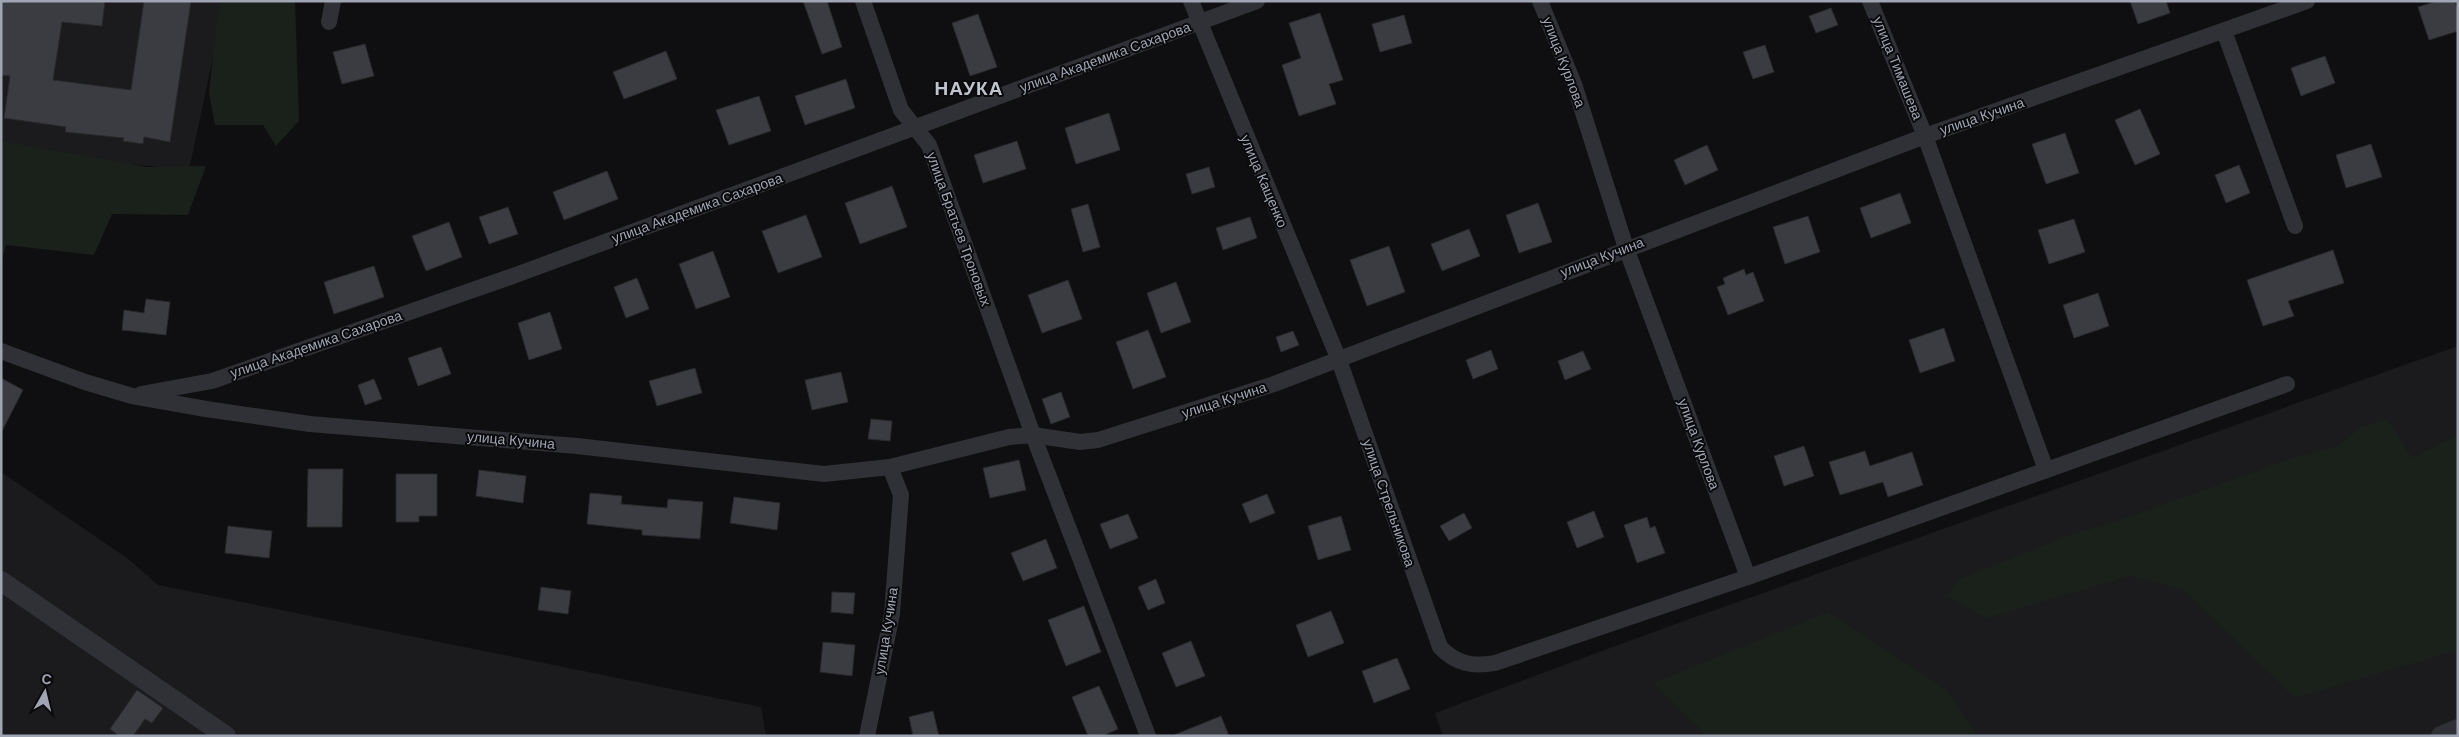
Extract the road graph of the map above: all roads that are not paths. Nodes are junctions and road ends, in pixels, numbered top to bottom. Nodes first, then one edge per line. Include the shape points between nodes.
1 (333, 1) edge
2 (863, 1) edge
3 (1191, 1) edge
4 (1257, 1) edge
5 (1540, 1) edge
6 (1870, 1) edge
7 (2307, 1) edge
8 (329, 22) dead end
9 (1199, 23) junction
10 (2224, 31) junction
11 (915, 128) junction
12 (1925, 136) junction
13 (2295, 226) dead end
14 (1626, 248) junction
15 (1, 351) edge
16 (1339, 360) junction
17 (212, 381) junction
18 (2287, 384) dead end
19 (132, 396) junction
20 (206, 409) junction
21 (1033, 435) junction
22 (890, 467) junction
23 (2046, 470) junction
24 (1748, 577) junction
25 (1, 581) edge
26 (226, 736) edge
27 (867, 736) edge
28 (1148, 736) edge

1 - 8 street
2 - 11 street, улица Братьев Троновых via 901,110
3 - 9 street, улица Кащенко
4 - 9 street, улица Академика Сахарова
5 - 14 street, улица Курлова via 1574,84
6 - 12 street, улица Тимашева
7 - 10 street, улица Кучина
9 - 11 street, улица Академика Сахарова
9 - 16 street, улица Кащенко
10 - 12 street, улица Кучина
10 - 13 street
11 - 17 street, улица Академика Сахарова via 512,276
11 - 21 street, улица Братьев Троновых via 928,145
12 - 14 street, улица Кучина
12 - 23 street, улица Тимашева
14 - 16 street, улица Кучина
14 - 24 street, улица Курлова
15 - 19 street, улица Кучина
16 - 21 street, улица Кучина via 1098,440 1062,441
16 - 24 street, улица Стрельникова via 1440,647 1448,656 1462,663 1495,664
17 - 19 street, улица Академика Сахарова
17 - 20 street via 198,396
18 - 23 street
19 - 20 street, улица Кучина
20 - 22 street, улица Кучина via 310,424 577,446 824,474
21 - 22 street, улица Кучина via 1009,437
21 - 28 street, улица Братьев Троновых
22 - 27 street, улица Кучина via 901,495 892,614
23 - 24 street
25 - 26 street

